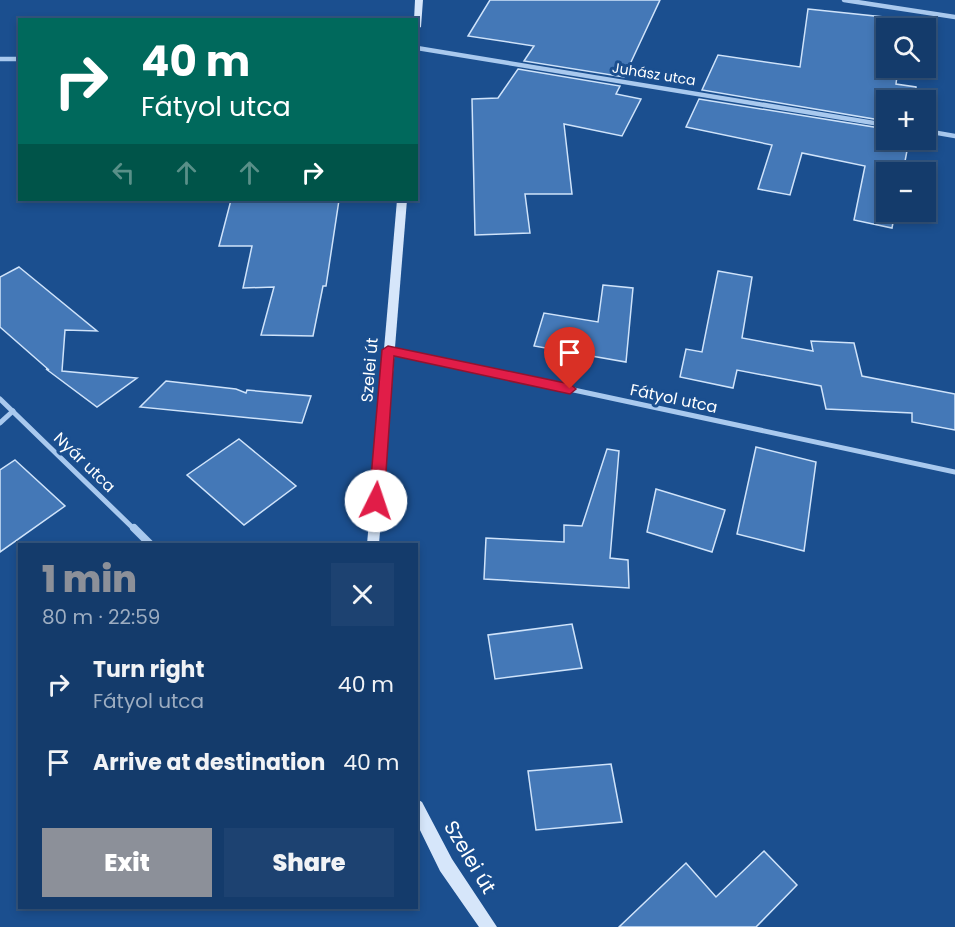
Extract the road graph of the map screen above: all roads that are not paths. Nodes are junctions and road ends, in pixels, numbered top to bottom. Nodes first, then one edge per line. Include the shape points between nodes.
1 (419, 0) edge
2 (844, 0) edge
3 (955, 17) edge
4 (418, 18) edge
5 (418, 48) edge
6 (0, 59) edge
7 (18, 59) edge
8 (876, 123) edge
9 (936, 133) edge
10 (955, 136) edge
11 (402, 201) edge
12 (388, 350) junction
13 (0, 399) edge
14 (13, 411) junction
15 (0, 423) edge
16 (955, 472) edge
17 (149, 543) edge
18 (373, 543) edge
19 (418, 809) edge
20 (489, 927) edge

1 - 4 main road
2 - 3 street
5 - 8 street, Juhász utca
6 - 7 street
9 - 10 street
11 - 12 main road, Szelei út
12 - 16 street, Fátyol utca
12 - 18 main road, Szelei út
13 - 14 street, Nyár utca
14 - 15 street
14 - 17 street, Nyár utca
19 - 20 main road, Szelei út via 446,865

